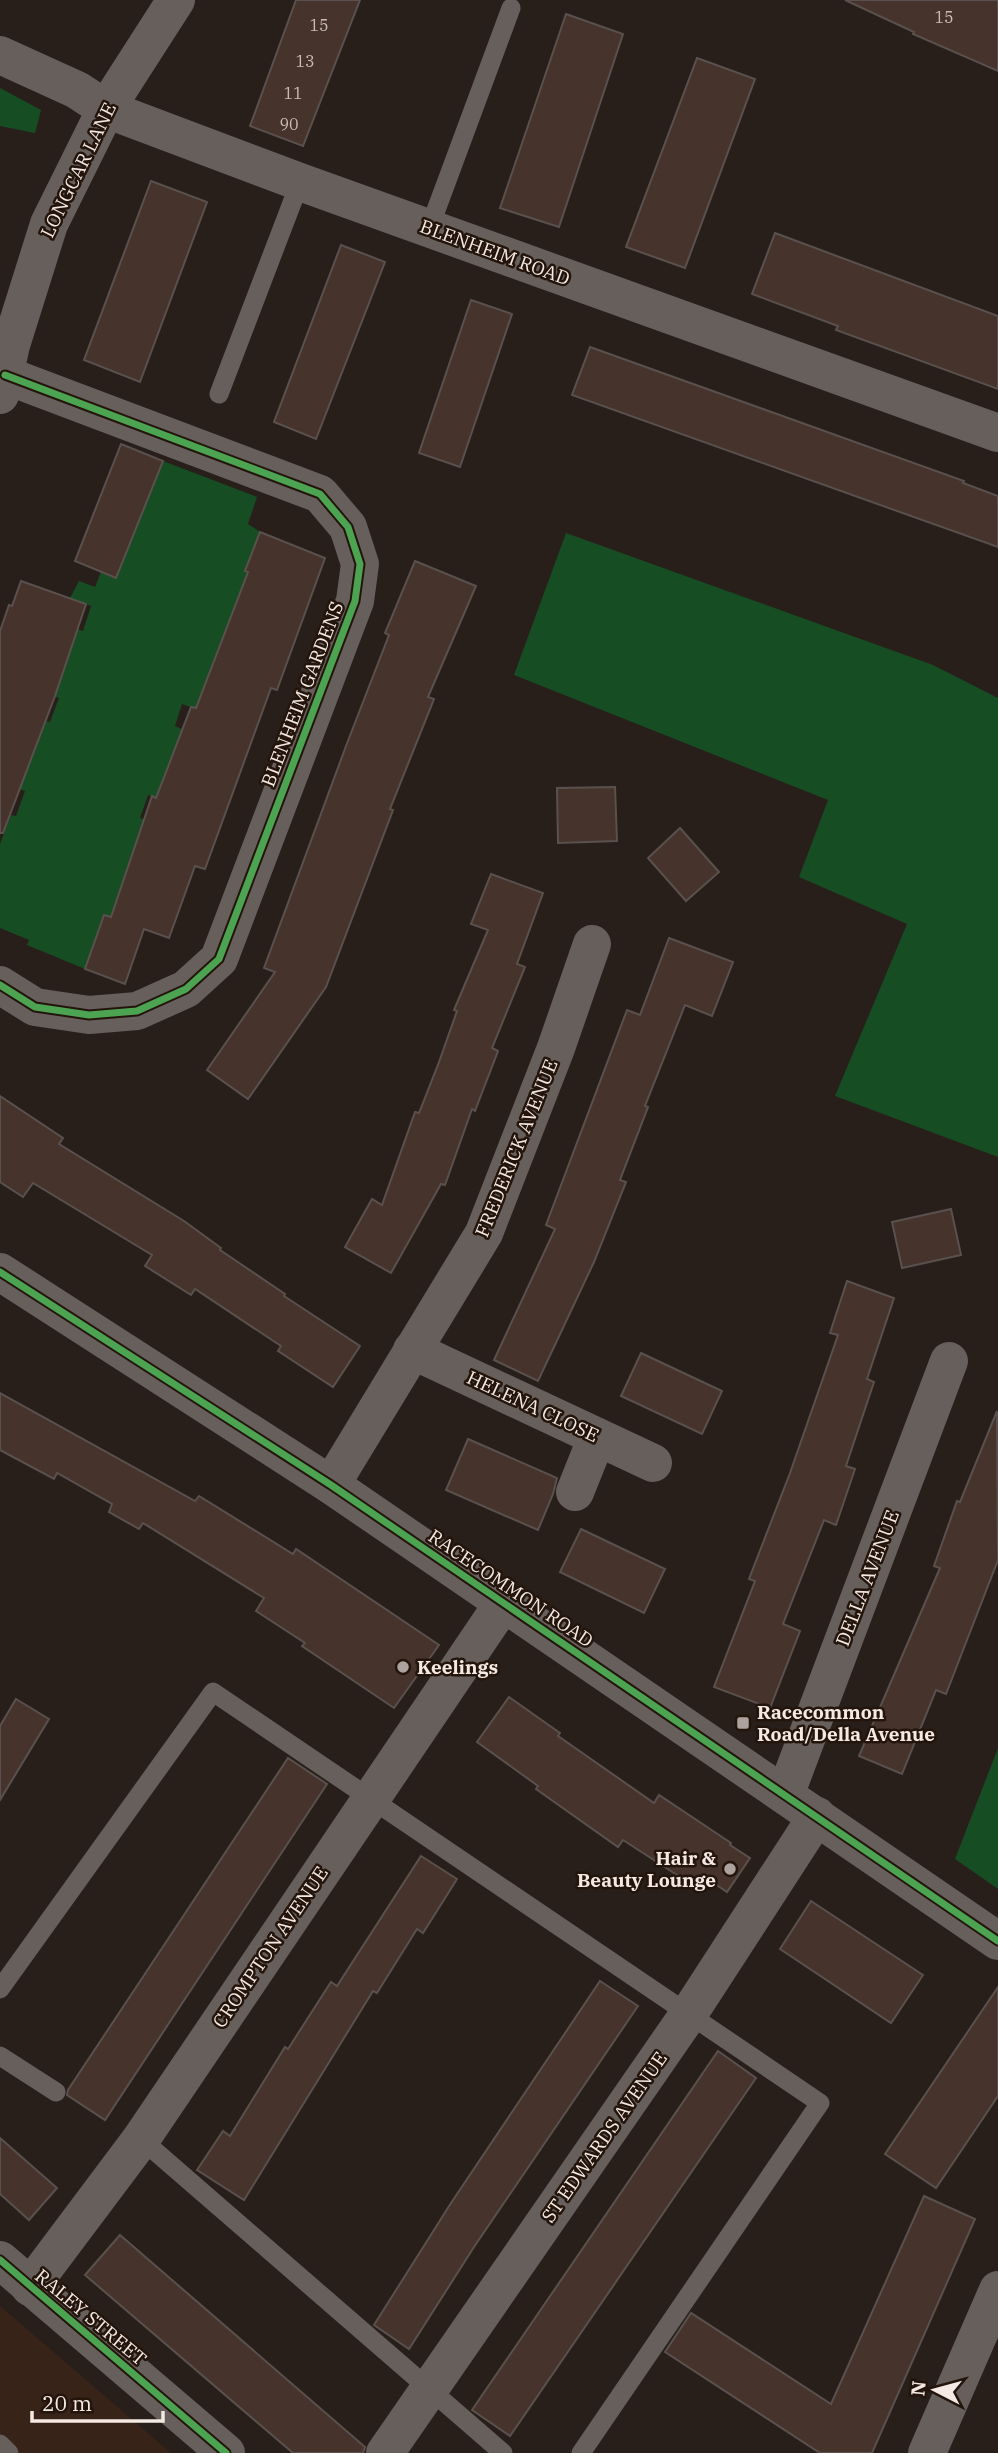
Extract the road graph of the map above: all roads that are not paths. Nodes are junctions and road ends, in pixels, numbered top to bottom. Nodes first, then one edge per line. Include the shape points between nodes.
1 (176, 0) edge
2 (512, 8) dead end
3 (0, 55) edge
4 (106, 109) junction
5 (300, 182) junction
6 (429, 229) junction
7 (2, 385) edge
8 (219, 394) dead end
9 (998, 433) edge
10 (592, 944) dead end
11 (0, 985) edge
12 (0, 1272) edge
13 (412, 1350) junction
14 (949, 1361) dead end
15 (597, 1437) junction
16 (653, 1463) dead end
17 (331, 1485) junction
18 (575, 1492) dead end
19 (504, 1602) junction
20 (785, 1795) junction
21 (370, 1799) junction
22 (817, 1816) junction
23 (998, 1941) edge
24 (0, 1989) edge
25 (688, 2015) junction
26 (0, 2056) edge
27 (56, 2092) dead end
28 (141, 2139) junction
29 (0, 2260) edge
30 (30, 2287) junction
31 (998, 2290) edge
32 (429, 2390) junction
33 (0, 2444) edge
34 (9, 2453) edge
35 (226, 2453) edge
36 (384, 2453) edge
37 (503, 2453) edge
38 (581, 2453) edge
39 (927, 2453) edge

1 - 4 street, LONGCAR LANE
2 - 6 lane
3 - 4 street, BLENHEIM ROAD via 77,90
4 - 5 street, BLENHEIM ROAD
4 - 7 street, LONGCAR LANE via 49,224
5 - 6 street, BLENHEIM ROAD
5 - 8 lane
6 - 9 street, BLENHEIM ROAD
7 - 11 street, BLENHEIM GARDENS via 320,494 348,527 360,564 355,601 219,959 186,989 137,1011 89,1014 35,1007
10 - 13 street, FREDERICK AVENUE via 484,1233
12 - 17 street, RACECOMMON ROAD
13 - 15 street, HELENA CLOSE
13 - 17 street, FREDERICK AVENUE
14 - 20 street, DELLA AVENUE
15 - 16 street, HELENA CLOSE
15 - 18 street
17 - 19 street, RACECOMMON ROAD
19 - 20 street, RACECOMMON ROAD
19 - 21 street, CROMPTON AVENUE
20 - 22 street, RACECOMMON ROAD
21 - 24 lane via 212,1692
21 - 25 lane
21 - 28 street, CROMPTON AVENUE
22 - 23 street, RACECOMMON ROAD
22 - 25 street, ST EDWARDS AVENUE
25 - 32 street, ST EDWARDS AVENUE
25 - 38 lane via 820,2103
26 - 27 lane
28 - 30 street, CROMPTON AVENUE
28 - 32 lane
29 - 30 street, RALEY STREET
30 - 35 street, RALEY STREET
31 - 39 street
32 - 36 street, ST EDWARDS AVENUE
32 - 37 lane
33 - 34 lane

